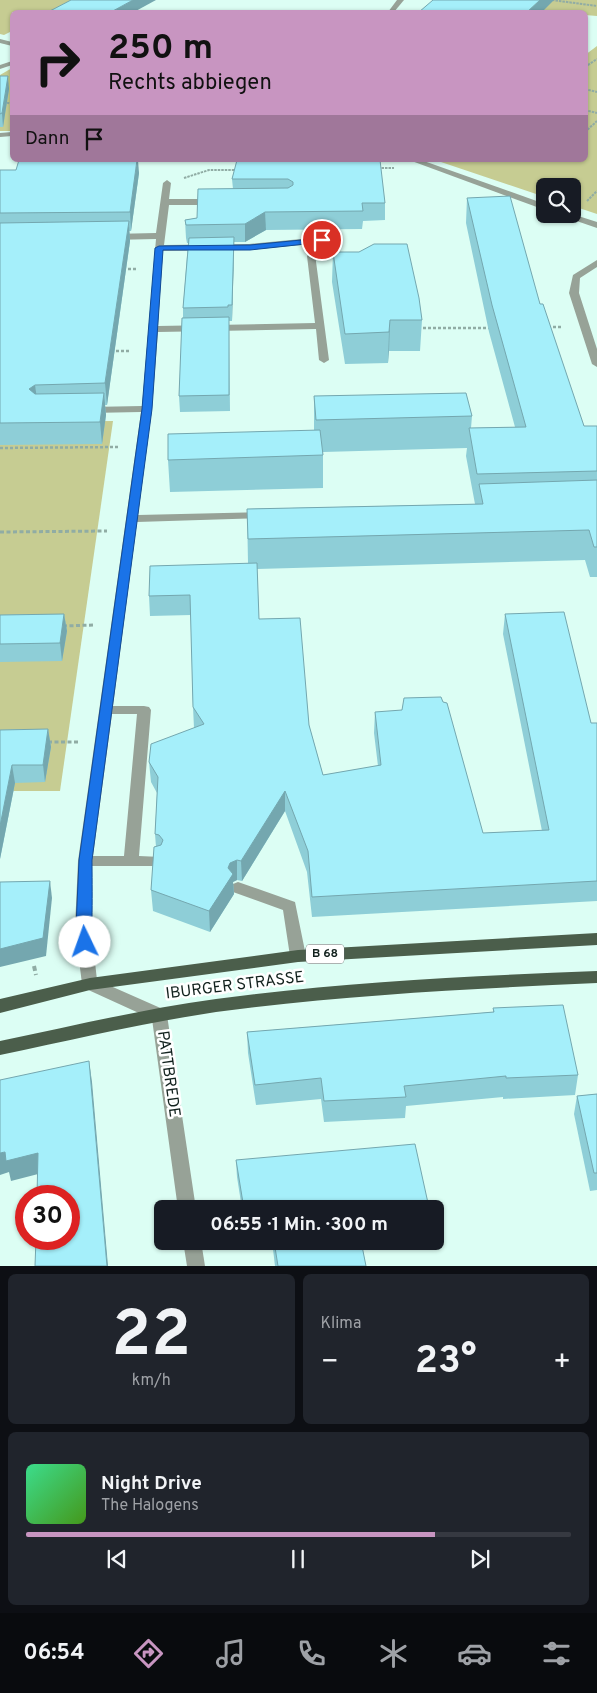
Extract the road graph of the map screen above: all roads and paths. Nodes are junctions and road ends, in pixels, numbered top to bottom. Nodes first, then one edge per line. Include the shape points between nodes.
1 (552, 0) edge
2 (597, 6) edge
3 (424, 162) edge
4 (434, 167) junction
5 (376, 168) edge
6 (248, 170) edge
7 (167, 184) joint
8 (165, 202) junction
9 (222, 202) edge
10 (536, 204) edge
11 (581, 220) edge
12 (597, 225) edge
13 (160, 236) junction
14 (100, 237) edge
15 (322, 240) dead end
16 (159, 248) junction
17 (312, 256) dead end
18 (597, 263) edge
19 (118, 269) edge
20 (157, 269) junction
21 (320, 326) junction
22 (546, 327) edge
23 (585, 327) junction
24 (418, 328) edge
25 (496, 328) edge
26 (153, 330) junction
27 (151, 351) junction
28 (104, 352) edge
29 (324, 360) dead end
30 (597, 364) edge
31 (147, 409) junction
32 (78, 410) edge
33 (142, 446) junction
34 (0, 448) edge
35 (270, 515) edge
36 (131, 525) junction
37 (0, 532) edge
38 (117, 625) junction
39 (59, 626) edge
40 (106, 710) junction
41 (46, 742) edge
42 (101, 742) junction
43 (85, 860) junction
44 (131, 860) junction
45 (156, 861) edge
46 (238, 888) dead end
47 (597, 939) edge
48 (298, 956) junction
49 (597, 977) edge
50 (90, 984) junction
51 (0, 1006) edge
52 (159, 1015) junction
53 (0, 1048) edge
54 (187, 1200) edge
55 (193, 1250) edge
56 (196, 1266) edge

1 - 2 path
3 - 4 street
4 - 5 path
4 - 10 street
6 - 7 path via 208,170
7 - 8 street
8 - 9 street
8 - 13 street
11 - 12 street
13 - 14 street
13 - 16 street
15 - 16 street via 250,248
16 - 20 street
17 - 21 street
18 - 23 street via 576,277 574,293
19 - 20 path
20 - 26 street
21 - 26 street
21 - 29 street
22 - 23 path
23 - 30 street
24 - 25 path
26 - 27 street
27 - 28 path
27 - 31 street
31 - 32 street
31 - 33 street
33 - 34 path
33 - 36 street
35 - 36 street
36 - 37 path
36 - 38 street
38 - 39 path
38 - 40 street
40 - 42 street
40 - 44 street via 144,710
41 - 42 path
42 - 43 street
43 - 44 street
43 - 50 street via 83,927
44 - 45 street
46 - 48 street via 290,906
47 - 48 main road, IBURGER STRASSE / B 68
48 - 50 main road, IBURGER STRASSE / B 68
49 - 52 main road, IBURGER STRASSE via 408,985 252,1001
50 - 51 main road, IBURGER STRASSE / B 68
50 - 52 street, PATTBREDE
52 - 53 main road, IBURGER STRASSE
52 - 54 street, PATTBREDE
55 - 56 street

